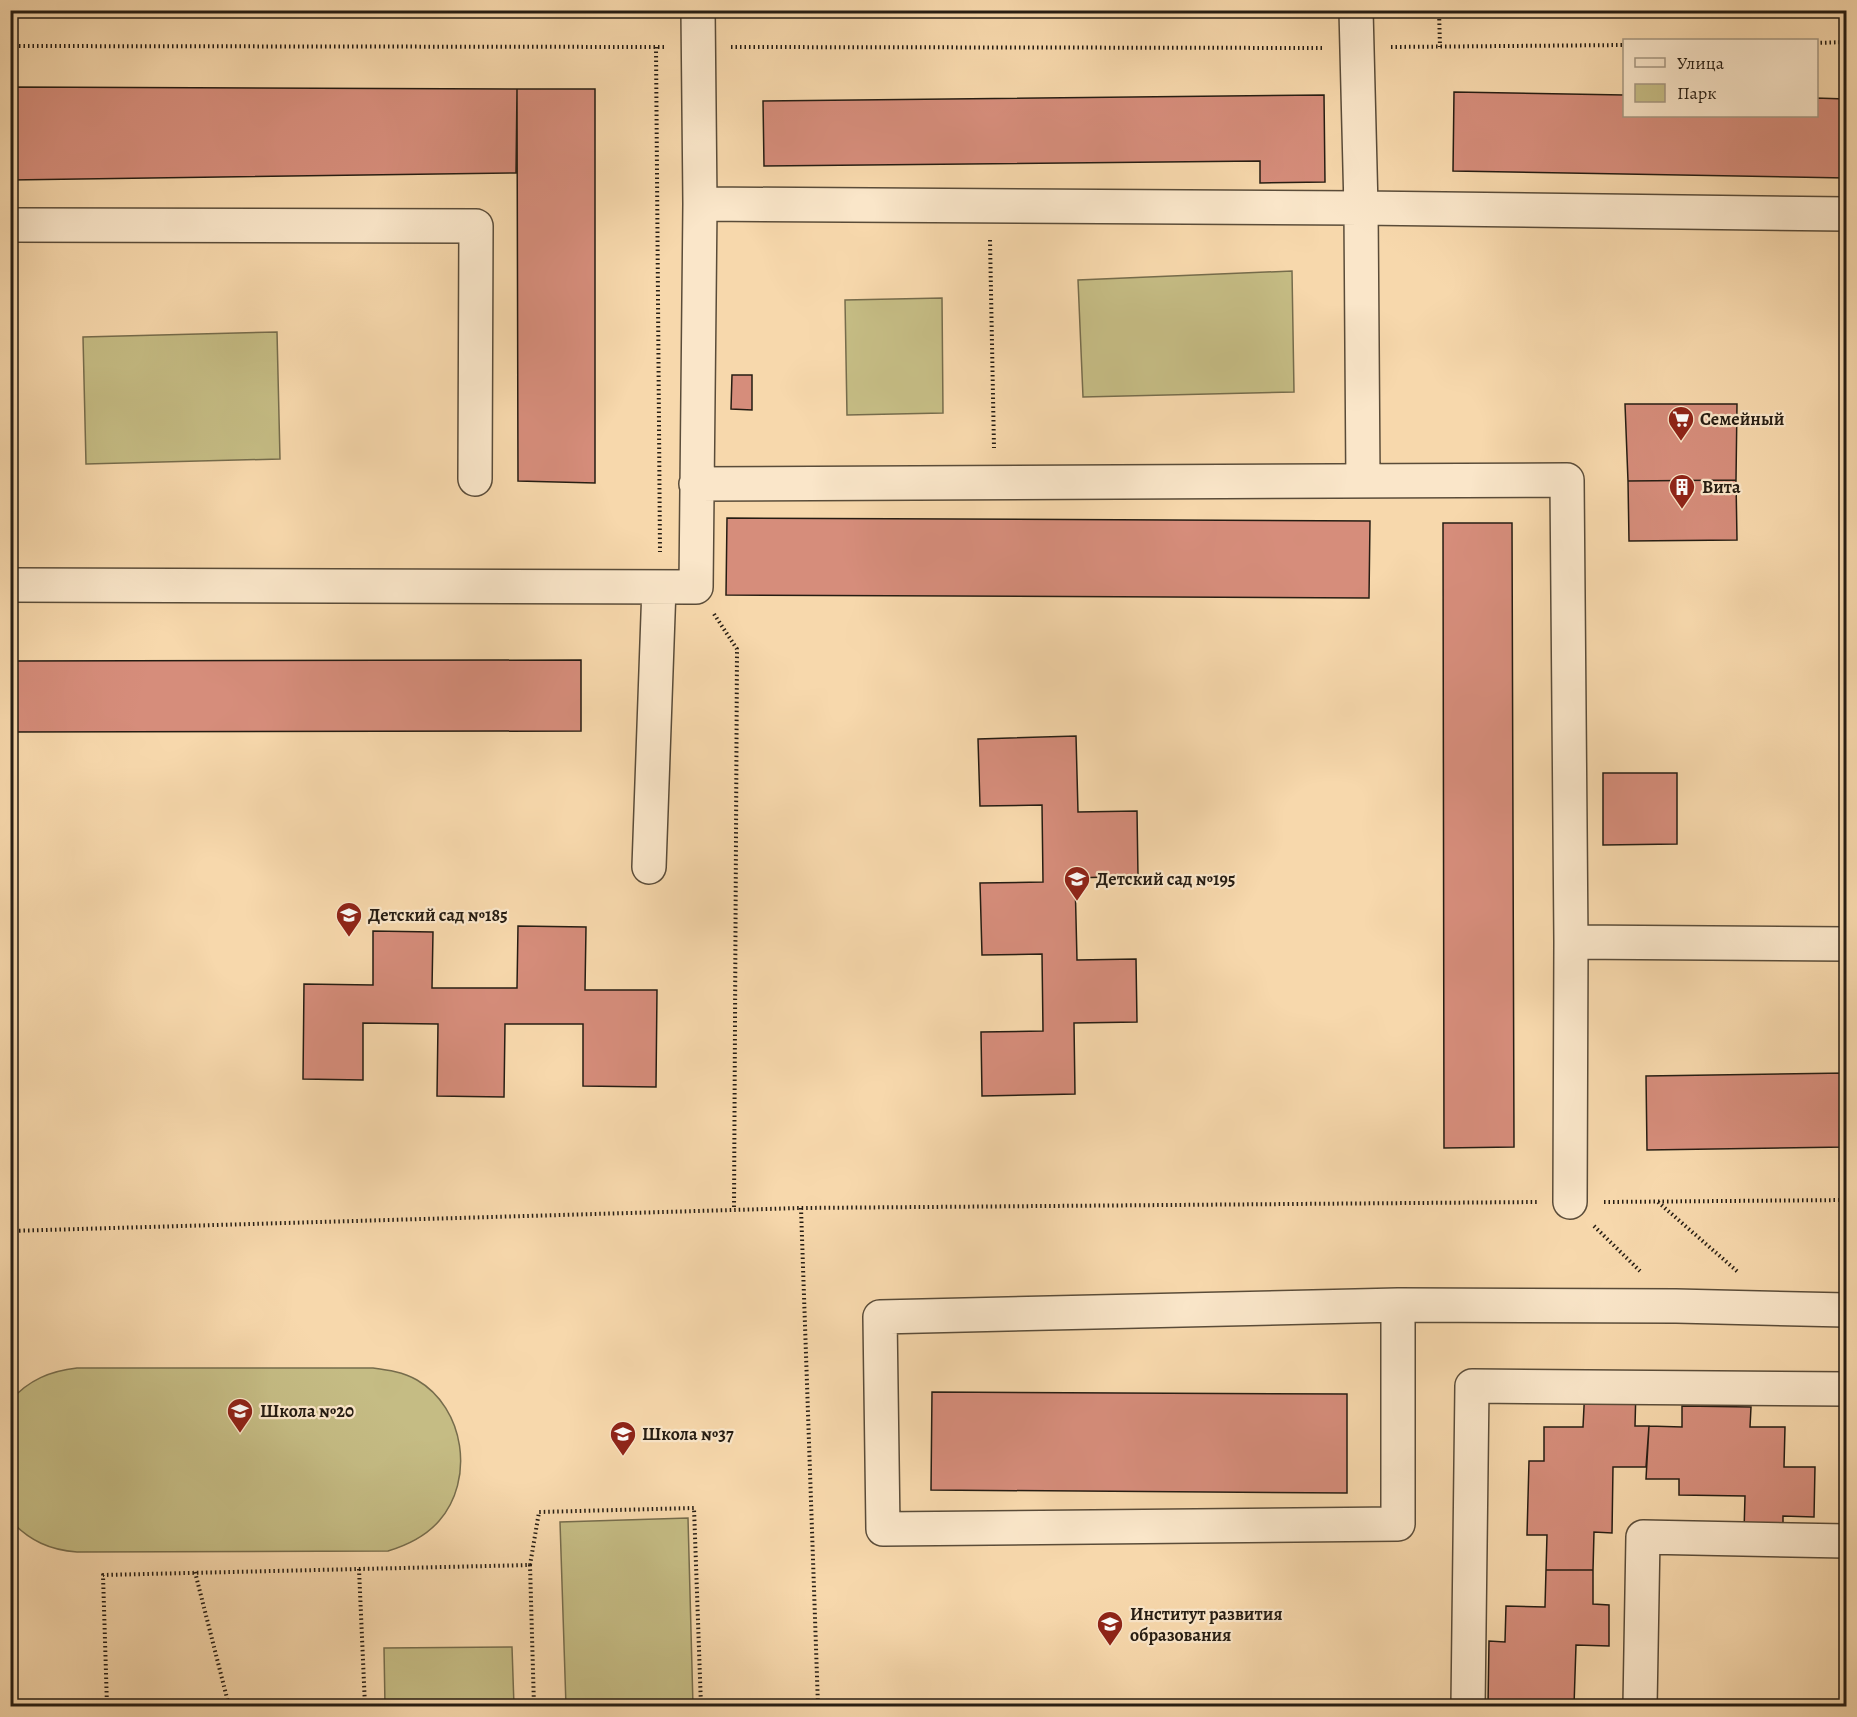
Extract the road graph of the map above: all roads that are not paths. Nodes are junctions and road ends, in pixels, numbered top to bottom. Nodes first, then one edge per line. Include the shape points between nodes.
1 (698, 10) edge
2 (1356, 10) edge
3 (700, 204) junction
4 (1361, 208) junction
5 (1846, 214) edge
6 (10, 225) edge
7 (475, 479) dead end
8 (1364, 481) junction
9 (696, 484) junction
10 (10, 585) edge
11 (658, 587) junction
12 (649, 867) dead end
13 (1571, 942) junction
14 (1846, 944) edge
15 (1570, 1202) road end
16 (1398, 1305) junction
17 (1846, 1310) edge
18 (1846, 1389) edge
19 (1846, 1541) edge
20 (1468, 1707) edge
21 (1640, 1707) edge

1 - 3 lane
2 - 4 lane
3 - 4 lane
3 - 9 lane
4 - 5 lane
4 - 8 lane
6 - 7 lane via 476,226
8 - 9 lane
8 - 13 lane via 1567,480
9 - 11 lane via 696,587
10 - 11 lane
11 - 12 lane
13 - 14 lane
13 - 15 lane
16 - 16 lane via 880,1317 883,1529 1398,1524
16 - 17 lane
18 - 20 lane via 1472,1386
19 - 21 lane via 1643,1537

